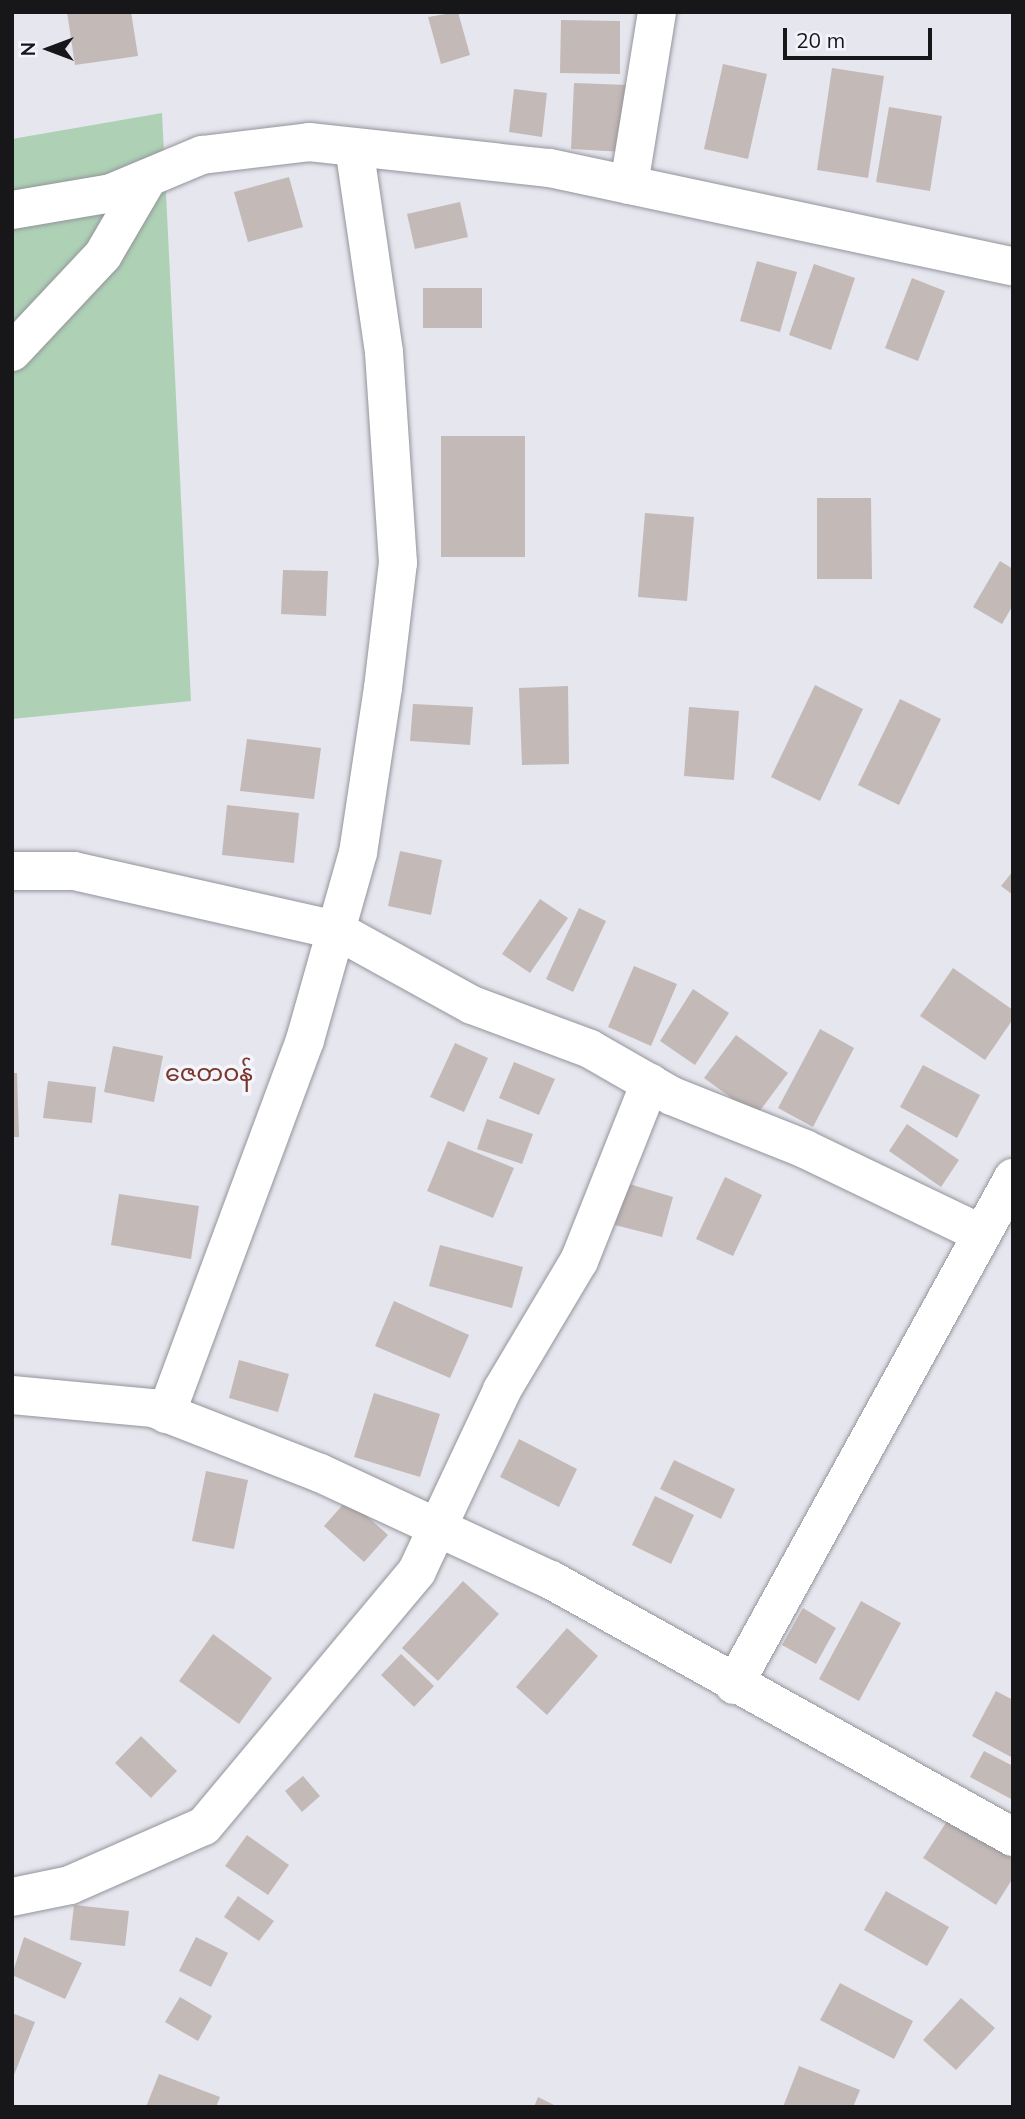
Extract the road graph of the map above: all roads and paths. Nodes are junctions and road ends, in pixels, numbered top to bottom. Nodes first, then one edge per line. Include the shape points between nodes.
1 (657, 12) edge
2 (354, 147) junction
3 (148, 178) junction
4 (629, 185) junction
5 (12, 210) edge
6 (1013, 266) edge
7 (12, 352) edge
8 (12, 872) edge
9 (336, 930) junction
10 (650, 1083) junction
11 (1013, 1178) edge
12 (982, 1234) junction
13 (12, 1395) edge
14 (166, 1414) junction
15 (439, 1529) junction
16 (734, 1685) junction
17 (1013, 1838) edge
18 (12, 1897) edge

1 - 4 street
2 - 3 street via 309,142 202,155
2 - 4 street via 550,168
2 - 9 street via 384,352 398,563 358,853
3 - 5 street via 110,194
3 - 7 street via 103,255
4 - 6 street
8 - 9 street via 74,872
9 - 10 street via 472,1005 590,1049
9 - 14 street via 296,1065
10 - 12 street via 805,1149
10 - 15 street via 579,1261 502,1390
11 - 12 street
12 - 16 street
13 - 14 street
14 - 15 street via 320,1473
15 - 16 street via 551,1580
15 - 18 street via 400,1593 204,1826 70,1885
16 - 17 street

